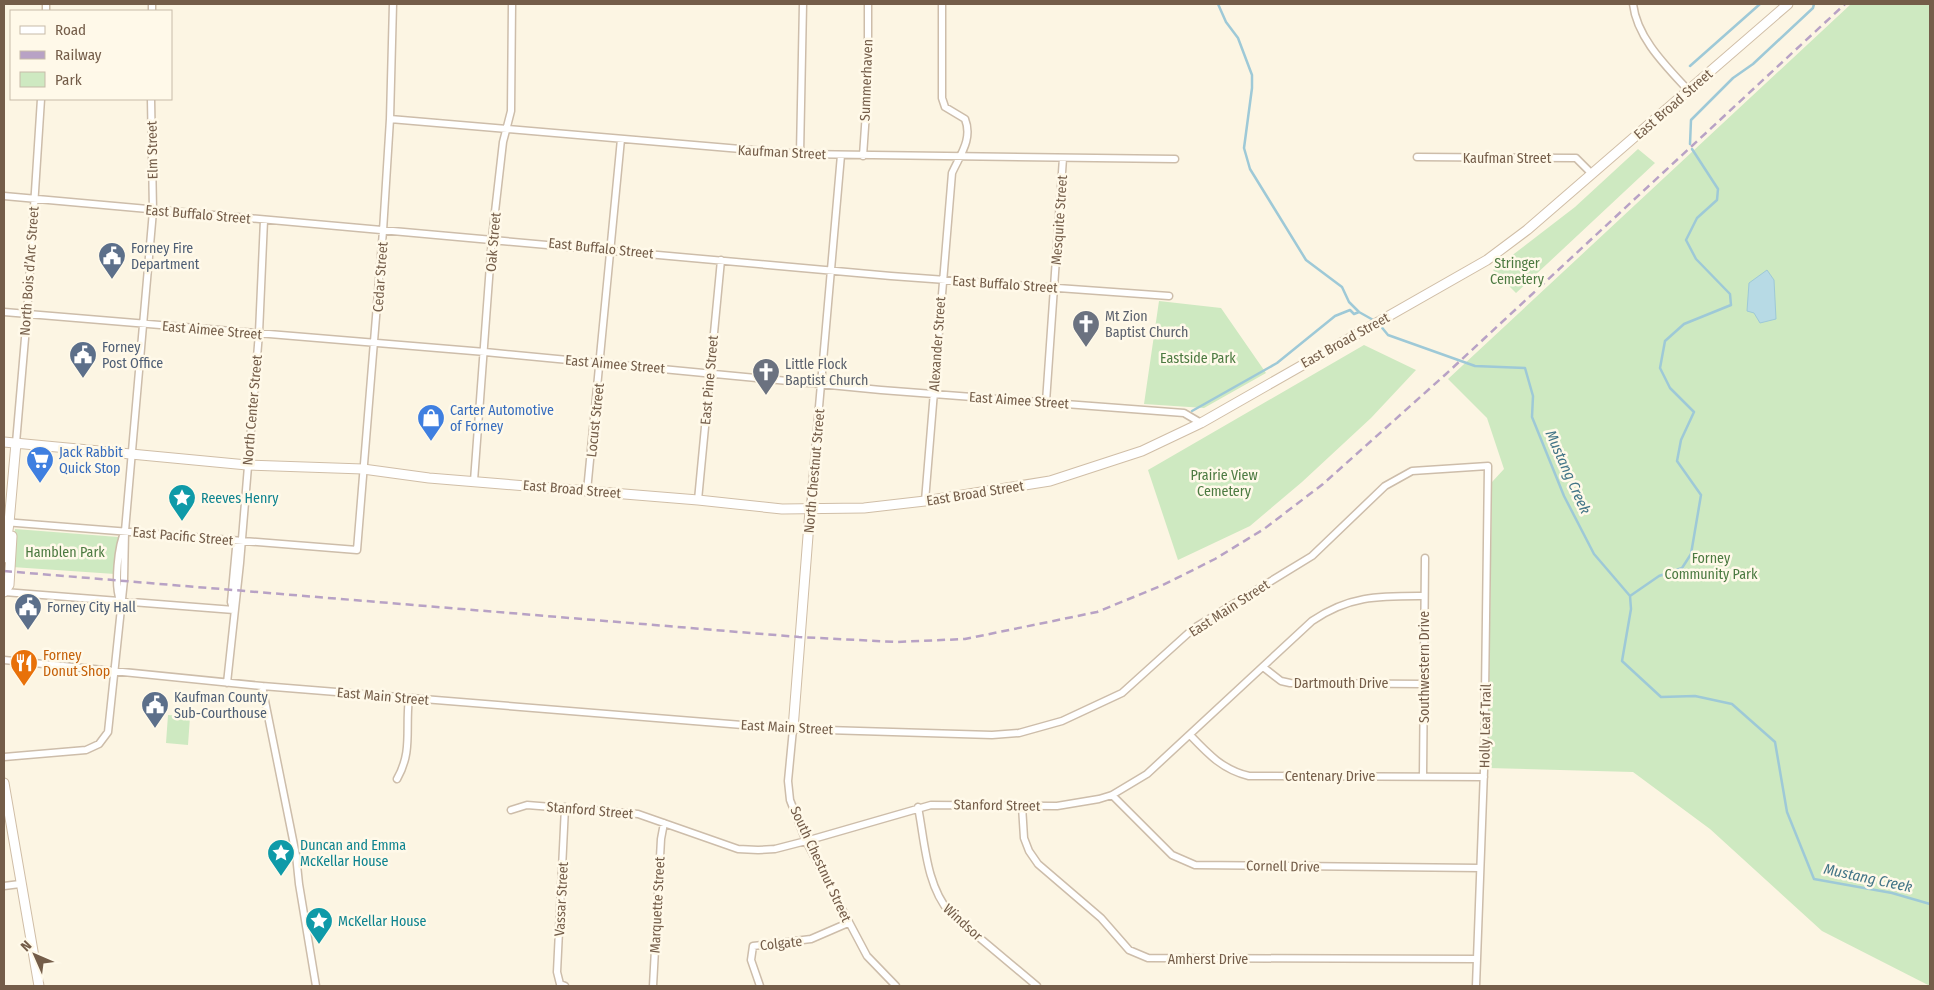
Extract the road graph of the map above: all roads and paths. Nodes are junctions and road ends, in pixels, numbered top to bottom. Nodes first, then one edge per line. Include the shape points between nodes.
1 (393, 4) edge
2 (512, 4) edge
3 (802, 4) edge
4 (868, 4) edge
5 (942, 4) edge
6 (1633, 4) edge
7 (1788, 4) edge
8 (1688, 90) junction
9 (41, 100) edge
10 (152, 100) edge
11 (390, 119) junction
12 (506, 129) junction
13 (621, 139) junction
14 (800, 154) junction
15 (841, 155) junction
16 (862, 156) junction
17 (1416, 157) dead end
18 (959, 158) junction
19 (1063, 158) junction
20 (1175, 158) dead end
21 (1592, 174) junction
22 (4, 196) edge
23 (34, 197) junction
24 (153, 211) junction
25 (264, 220) junction
26 (383, 231) junction
27 (492, 238) junction
28 (609, 249) junction
29 (721, 260) junction
30 (832, 270) junction
31 (942, 280) junction
32 (1055, 287) junction
33 (1168, 296) dead end
34 (4, 312) edge
35 (27, 315) junction
36 (144, 324) junction
37 (259, 333) junction
38 (375, 343) junction
39 (485, 352) junction
40 (601, 363) junction
41 (708, 373) junction
42 (821, 384) junction
43 (934, 393) junction
44 (1046, 402) junction
45 (1201, 423) junction
46 (4, 442) edge
47 (16, 443) junction
48 (132, 453) junction
49 (247, 465) junction
50 (1488, 466) joint
51 (363, 469) junction
52 (474, 481) junction
53 (588, 491) junction
54 (698, 500) junction
55 (925, 502) junction
56 (810, 510) junction
57 (7, 522) edge
58 (125, 531) junction
59 (241, 540) junction
60 (357, 550) joint
61 (4, 558) edge
62 (1425, 558) dead end
63 (4, 591) edge
64 (1424, 596) junction
65 (120, 600) junction
66 (4, 601) edge
67 (234, 610) junction
68 (799, 637) joint
69 (4, 660) edge
70 (1263, 667) junction
71 (113, 673) junction
72 (227, 683) junction
73 (1423, 684) junction
74 (262, 686) junction
75 (409, 698) junction
76 (794, 729) junction
77 (1190, 735) junction
78 (4, 756) edge
79 (1423, 776) junction
80 (1484, 777) junction
81 (397, 779) dead end
82 (4, 783) edge
83 (1112, 796) junction
84 (1022, 806) junction
85 (565, 807) junction
86 (918, 807) junction
87 (511, 810) dead end
88 (664, 823) junction
89 (806, 841) junction
90 (1480, 868) junction
91 (20, 884) junction
92 (4, 886) edge
93 (848, 923) junction
94 (1476, 959) junction
95 (39, 986) edge
96 (316, 986) edge
97 (565, 986) edge
98 (653, 986) edge
99 (760, 986) edge
100 (896, 986) edge
101 (1037, 986) edge
102 (1476, 986) edge

1 - 11 street, Cedar Street
2 - 12 street, Oak Street via 511,111
3 - 14 street
4 - 16 street, Summerhaven via 868,83
5 - 18 street, Alexander Street via 942,98 945,107 965,119 968,133 966,147
6 - 8 street via 1653,51
7 - 8 main road, East Broad Street
8 - 21 main road, East Broad Street
9 - 23 street, North Bois d’Arc Street
10 - 24 street, Elm Street
11 - 12 street, Kaufman Street
11 - 26 street, Cedar Street
12 - 13 street, Kaufman Street
12 - 27 street, Oak Street
13 - 14 street, Kaufman Street
13 - 28 street, Locust Street
14 - 15 street, Kaufman Street
15 - 16 street, Kaufman Street
15 - 30 street, North Chestnut Street
16 - 18 street, Kaufman Street
17 - 21 street, Kaufman Street via 1576,158
18 - 19 street, Kaufman Street
18 - 31 street, Alexander Street via 952,173
19 - 20 street, Kaufman Street
19 - 32 street, Mesquite Street
21 - 45 main road, East Broad Street via 1487,260
22 - 23 street, East Buffalo Street
23 - 24 street, East Buffalo Street
23 - 35 street, North Bois d’Arc Street
24 - 25 street, East Buffalo Street
24 - 36 street, Elm Street
25 - 26 street, East Buffalo Street
25 - 37 street, North Center Street
26 - 27 street, East Buffalo Street
26 - 38 street, Cedar Street
27 - 28 street, East Buffalo Street
27 - 39 street, Oak Street
28 - 29 street, East Buffalo Street
28 - 40 street, Locust Street
29 - 30 street, East Buffalo Street
29 - 41 street, East Pine Street
30 - 31 street, East Buffalo Street
30 - 42 street, North Chestnut Street
31 - 32 street, East Buffalo Street
31 - 43 street, Alexander Street
32 - 33 street, East Buffalo Street
32 - 44 street, Mesquite Street
34 - 35 street, East Aimee Street
35 - 36 street, East Aimee Street
35 - 47 street, North Bois d’Arc Street
36 - 37 street, East Aimee Street
36 - 48 street, Elm Street
37 - 38 street, East Aimee Street
37 - 49 street, North Center Street
38 - 39 street, East Aimee Street
38 - 51 street, Cedar Street
39 - 40 street, East Aimee Street
39 - 52 street, Oak Street
40 - 41 street, East Aimee Street
40 - 53 street, Locust Street
41 - 42 street, East Aimee Street
41 - 54 street, East Pine Street
42 - 43 street, East Aimee Street
42 - 56 street, North Chestnut Street
43 - 44 street, East Aimee Street
43 - 55 street, Alexander Street
44 - 45 street, East Aimee Street via 1184,413
45 - 55 main road, East Broad Street via 1142,451 1050,481
46 - 47 main road, East Broad Street
47 - 48 main road, East Broad Street
47 - 57 main road
48 - 49 main road, East Broad Street
48 - 58 street, Elm Street
49 - 51 main road, East Broad Street
49 - 59 street, North Center Street
50 - 76 street, East Main Street via 1412,471 1385,486 1312,556 1194,628 1122,693 1062,721 1019,733 992,735
50 - 80 street, Holly Leaf Trail
51 - 52 main road, East Broad Street
51 - 60 street, Cedar Street
52 - 53 main road, East Broad Street
53 - 54 main road, East Broad Street
54 - 56 main road, East Broad Street
55 - 56 main road, East Broad Street
56 - 68 main road, North Chestnut Street
57 - 58 street, East Pacific Street
57 - 61 main road
57 - 63 main road via 12,530 9,585
58 - 59 street, East Pacific Street
58 - 65 street, Elm Street
59 - 60 street, East Pacific Street
59 - 67 street, North Center Street via 236,548
62 - 64 street, Southwestern Drive
63 - 65 street
63 - 66 main road
64 - 70 street, Stanford Street via 1362,597 1341,604 1312,621
64 - 73 street, Southwestern Drive
65 - 67 street
65 - 71 street, Elm Street
67 - 72 street, North Center Street
68 - 76 main road, South Chestnut Street
69 - 71 street, East Main Street
70 - 73 street, Dartmouth Drive via 1281,681 1290,683
70 - 77 street, Stanford Street
71 - 72 street, East Main Street
71 - 78 street, Elm Street via 108,732 92,748
72 - 74 street, East Main Street
73 - 79 street, Southwestern Drive
74 - 75 street, East Main Street
74 - 96 street via 296,854
75 - 76 street, East Main Street
75 - 81 street via 406,719 408,749
76 - 89 street, South Chestnut Street via 788,781 790,800
77 - 79 street, Centenary Drive via 1226,768 1249,776
77 - 83 street, Stanford Street via 1147,774
79 - 80 street, Centenary Drive
80 - 90 street, Holly Leaf Trail
82 - 91 main road
83 - 84 street, Stanford Street via 1057,806
83 - 90 street, Cornell Drive via 1172,855 1195,865
84 - 86 street, Stanford Street via 947,803
84 - 94 street, Amherst Drive via 1028,851 1137,956
85 - 87 street, Stanford Street via 527,805
85 - 88 street, Stanford Street via 638,814
85 - 97 street, Vassar Street via 557,972 560,984
86 - 89 street, Stanford Street
86 - 101 street, Windsor via 932,880 941,902
88 - 89 street, Stanford Street via 738,849 775,849
88 - 98 street, Marquette Street
89 - 93 street, South Chestnut Street
90 - 94 street, Holly Leaf Trail
91 - 92 street
91 - 95 main road
93 - 99 street, Colgate via 811,940 753,946 751,960
93 - 100 street, South Chestnut Street via 867,956
94 - 102 street, Holly Leaf Trail

